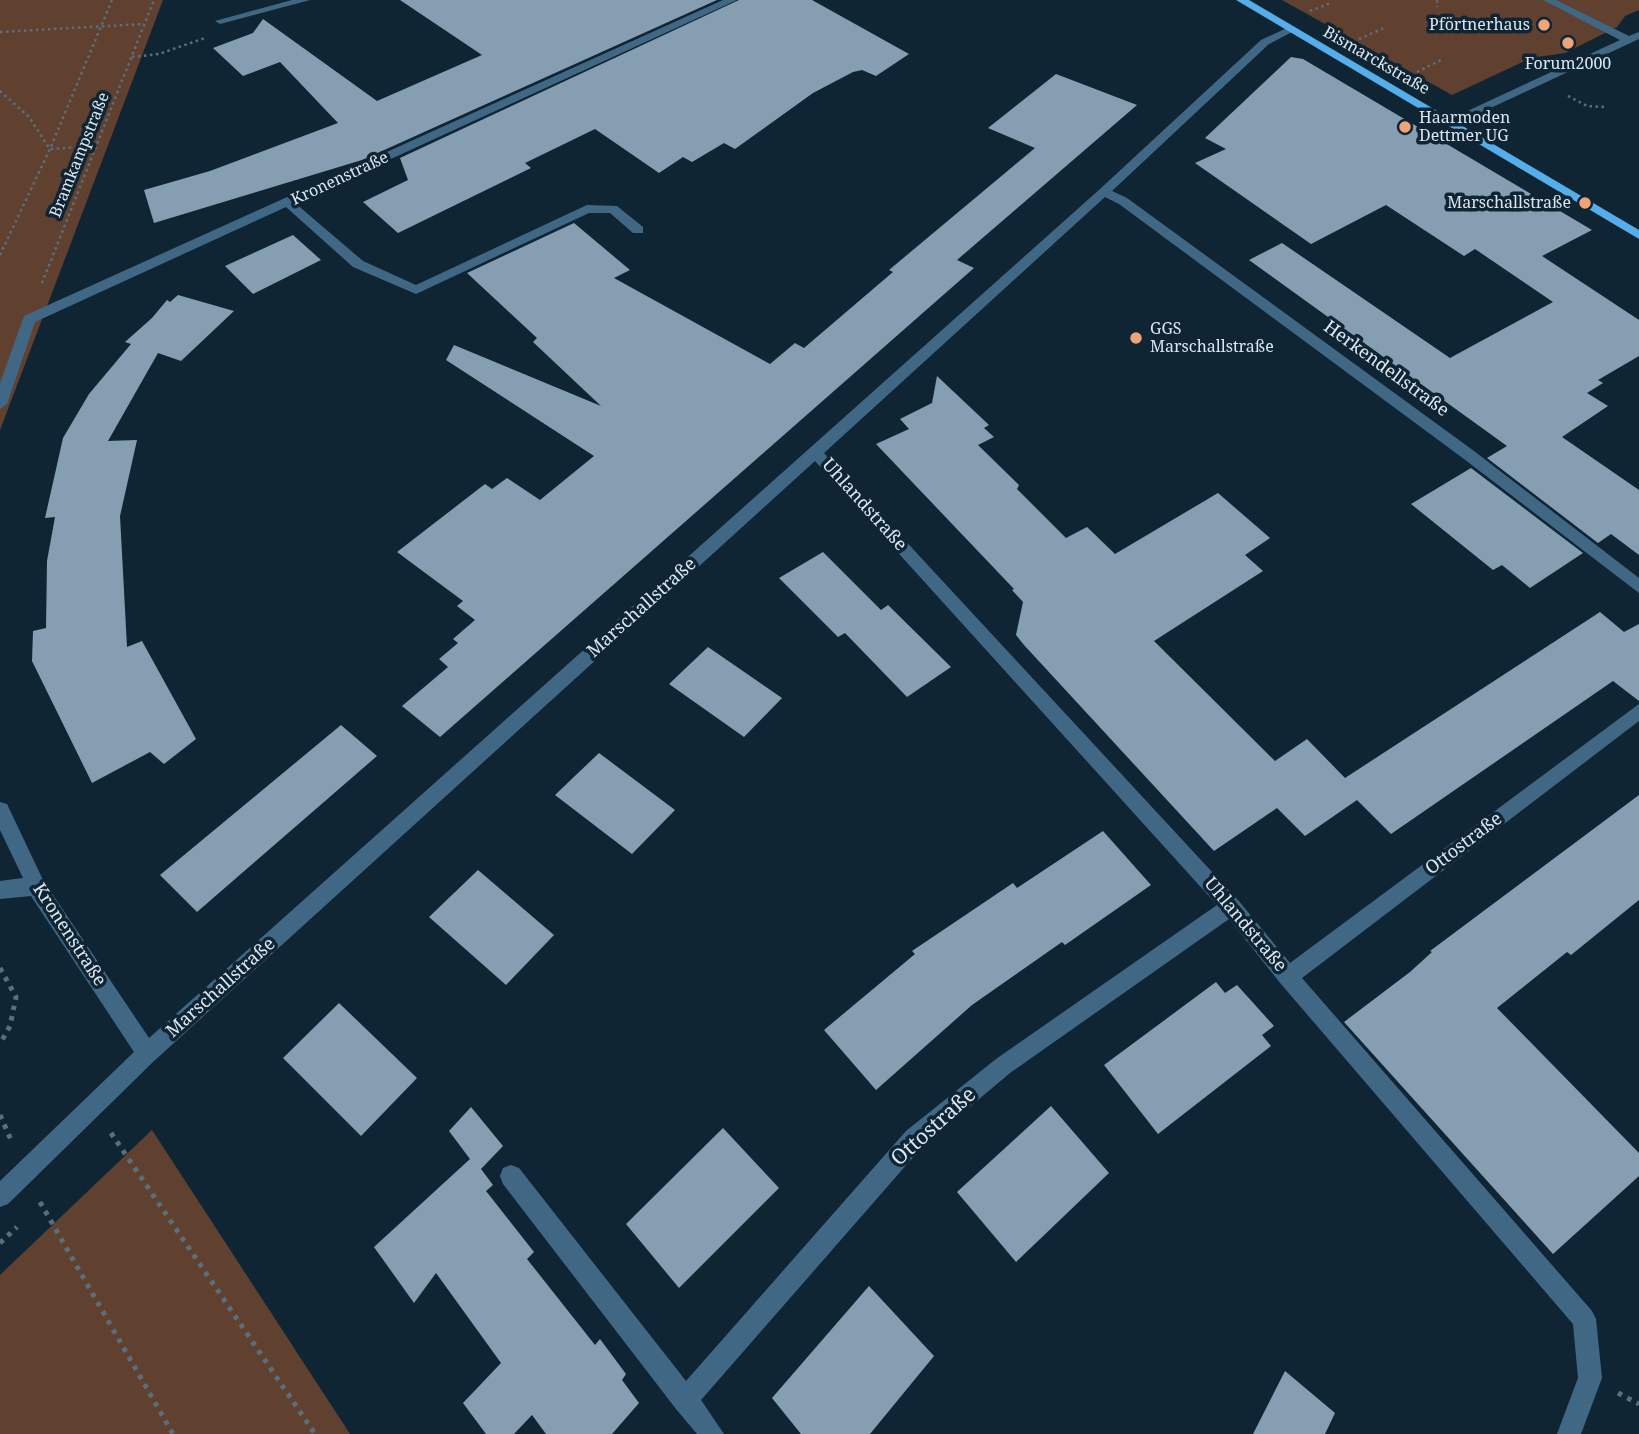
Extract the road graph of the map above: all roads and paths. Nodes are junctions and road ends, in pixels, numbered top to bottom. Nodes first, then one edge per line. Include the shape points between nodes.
1 (112, 0) edge
2 (154, 0) edge
3 (305, 0) edge
4 (732, 0) edge
5 (1241, 0) edge
6 (1437, 0) edge
7 (1548, 0) edge
8 (1437, 7) dead end
9 (220, 21) joint
10 (145, 24) junction
11 (100, 27) junction
12 (1292, 30) junction
13 (0, 33) edge
14 (1634, 38) edge
15 (132, 57) junction
16 (0, 91) edge
17 (1450, 123) junction
18 (96, 146) junction
19 (50, 149) junction
20 (1104, 192) junction
21 (288, 203) junction
22 (638, 230) dead end
23 (1639, 235) edge
24 (0, 255) edge
25 (29, 319) junction
26 (0, 404) edge
27 (815, 452) junction
28 (1639, 587) edge
29 (1639, 711) edge
30 (0, 810) edge
31 (36, 886) junction
32 (0, 890) edge
33 (1231, 906) junction
34 (0, 968) edge
35 (1288, 977) junction
36 (0, 1044) edge
37 (147, 1054) junction
38 (93, 1107) junction
39 (0, 1115) edge
40 (26, 1172) junction
41 (512, 1176) dead end
42 (0, 1196) edge
43 (685, 1400) junction
44 (173, 1434) edge
45 (315, 1434) edge
46 (712, 1434) edge
47 (1569, 1434) edge

1 - 11 path
2 - 10 path, Bramkampstraße
3 - 9 street
4 - 21 street, Kronenstraße
5 - 12 main road, Bismarckstraße
6 - 8 path
7 - 14 street
9 - 15 path via 209,37 159,54
10 - 11 path
10 - 15 path, Bramkampstraße
11 - 13 path
11 - 19 path
12 - 17 main road, Bismarckstraße
12 - 20 street, Marschallstraße via 1265,42
14 - 17 street
15 - 18 path, Bramkampstraße
16 - 19 path via 41,130
17 - 23 main road, Bismarckstraße
18 - 19 path
18 - 25 path, Bramkampstraße
19 - 24 path
20 - 27 street, Marschallstraße
20 - 28 street, Herkendellstraße via 1123,201 1469,454
21 - 22 street via 358,264 416,290 587,209 612,209
21 - 25 street, Kronenstraße
25 - 26 street
27 - 33 street, Uhlandstraße
27 - 37 street, Marschallstraße
29 - 35 street, Ottostraße
30 - 31 street, Kronenstraße
31 - 32 street
31 - 37 street, Kronenstraße
33 - 35 street, Uhlandstraße
33 - 43 street, Ottostraße via 1003,1066 914,1139
34 - 36 path via 16,997 10,1026
35 - 47 street, Uhlandstraße via 1584,1319 1590,1378
37 - 38 street, Marschallstraße
38 - 40 street, Marschallstraße
38 - 45 path
39 - 40 path
40 - 42 street, Marschallstraße
40 - 44 path
41 - 43 street
43 - 46 street

